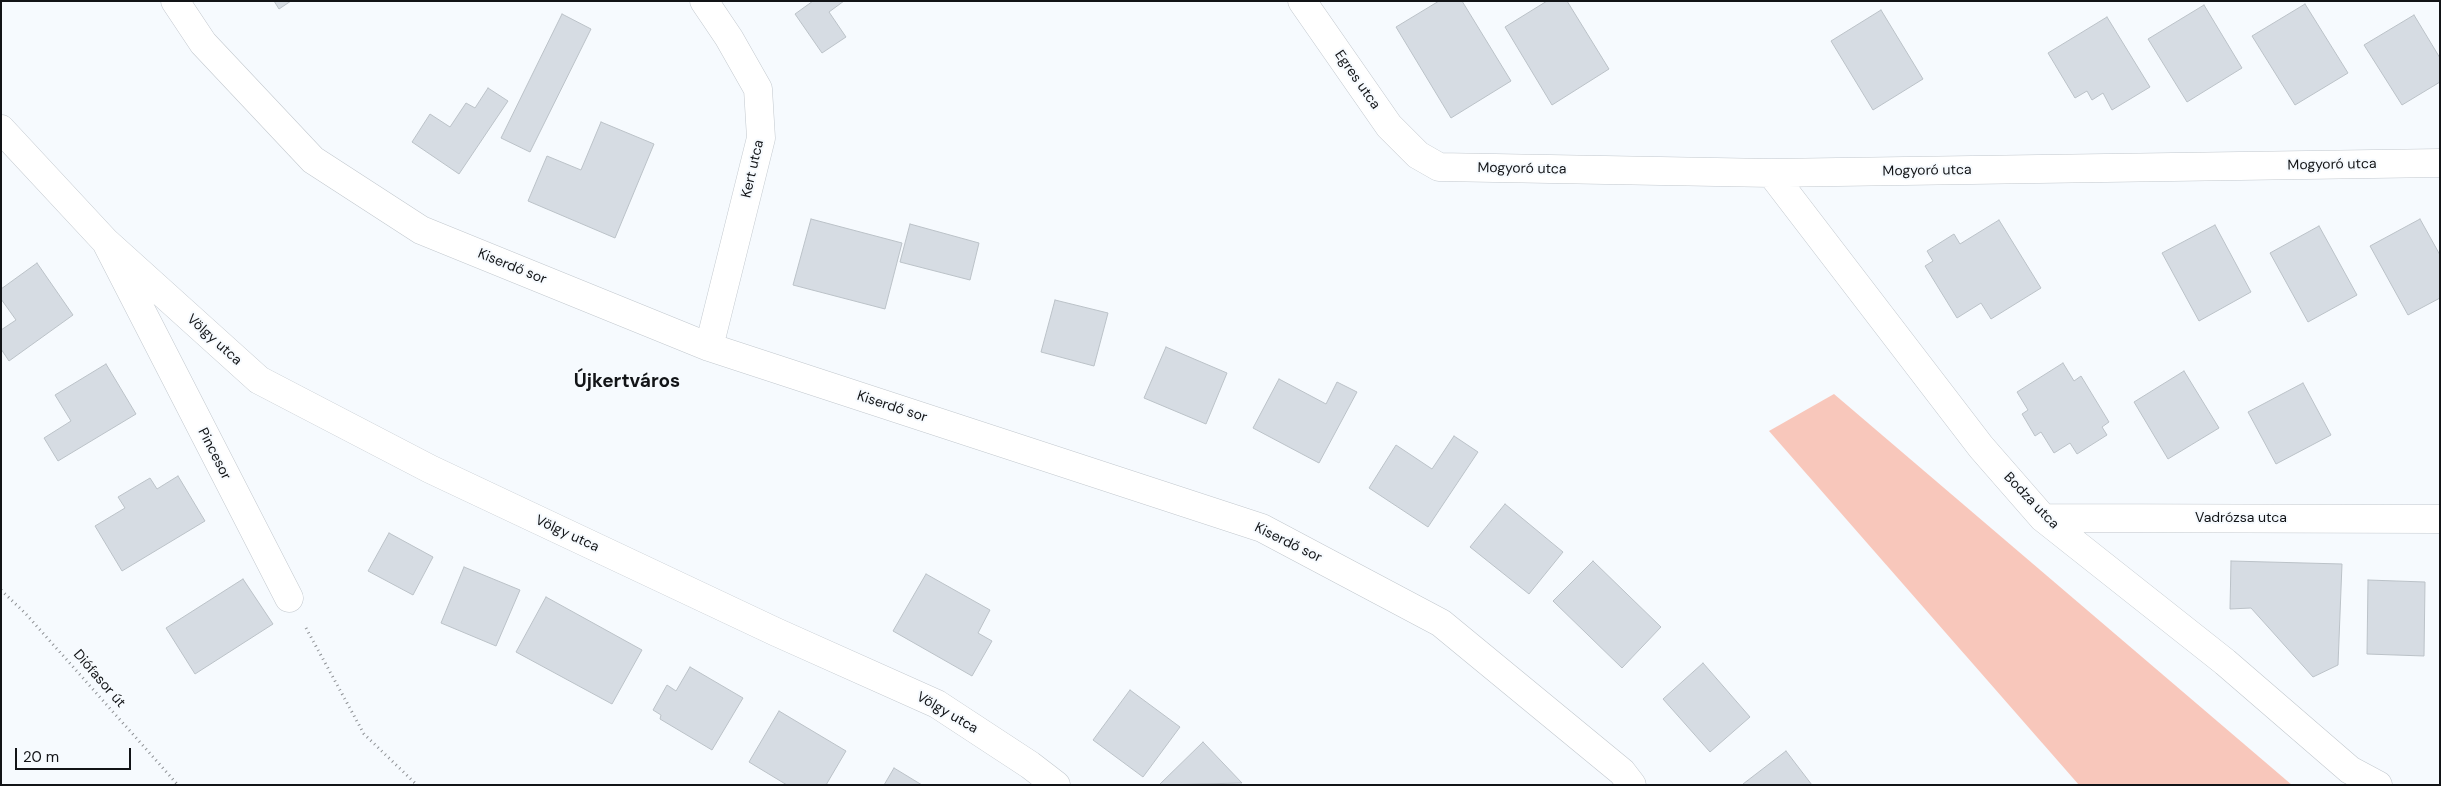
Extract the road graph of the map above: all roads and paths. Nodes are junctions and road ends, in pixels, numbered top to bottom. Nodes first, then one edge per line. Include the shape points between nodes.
1 (175, 1) edge
2 (704, 1) edge
3 (1302, 1) edge
4 (1, 130) edge
5 (1418, 155) joint
6 (2440, 163) edge
7 (1771, 173) junction
8 (106, 242) junction
9 (709, 347) junction
10 (2043, 518) junction
11 (2440, 519) edge
12 (1, 590) edge
13 (289, 598) joint
14 (178, 785) edge
15 (417, 785) edge
16 (1056, 785) edge
17 (1632, 785) edge
18 (2378, 785) edge

1 - 9 street, Kiserdő sor via 203,43 321,166 420,230
2 - 9 street, Kert utca via 758,89 761,138
3 - 5 street, Egres utca via 1389,126
4 - 8 street, Pincesor
5 - 7 street, Mogyoró utca via 1439,167
6 - 7 street, Mogyoró utca
7 - 10 street, Bodza utca via 1981,447
8 - 13 street, Pincesor
8 - 16 street, Völgy utca via 259,380 430,469 937,704
9 - 17 street, Kiserdő sor via 1262,528 1441,622 1622,772
10 - 11 street, Vadrózsa utca
10 - 18 street, Bodza utca via 2225,662 2350,770
12 - 14 path, Diófasor út
13 - 15 path via 364,734

